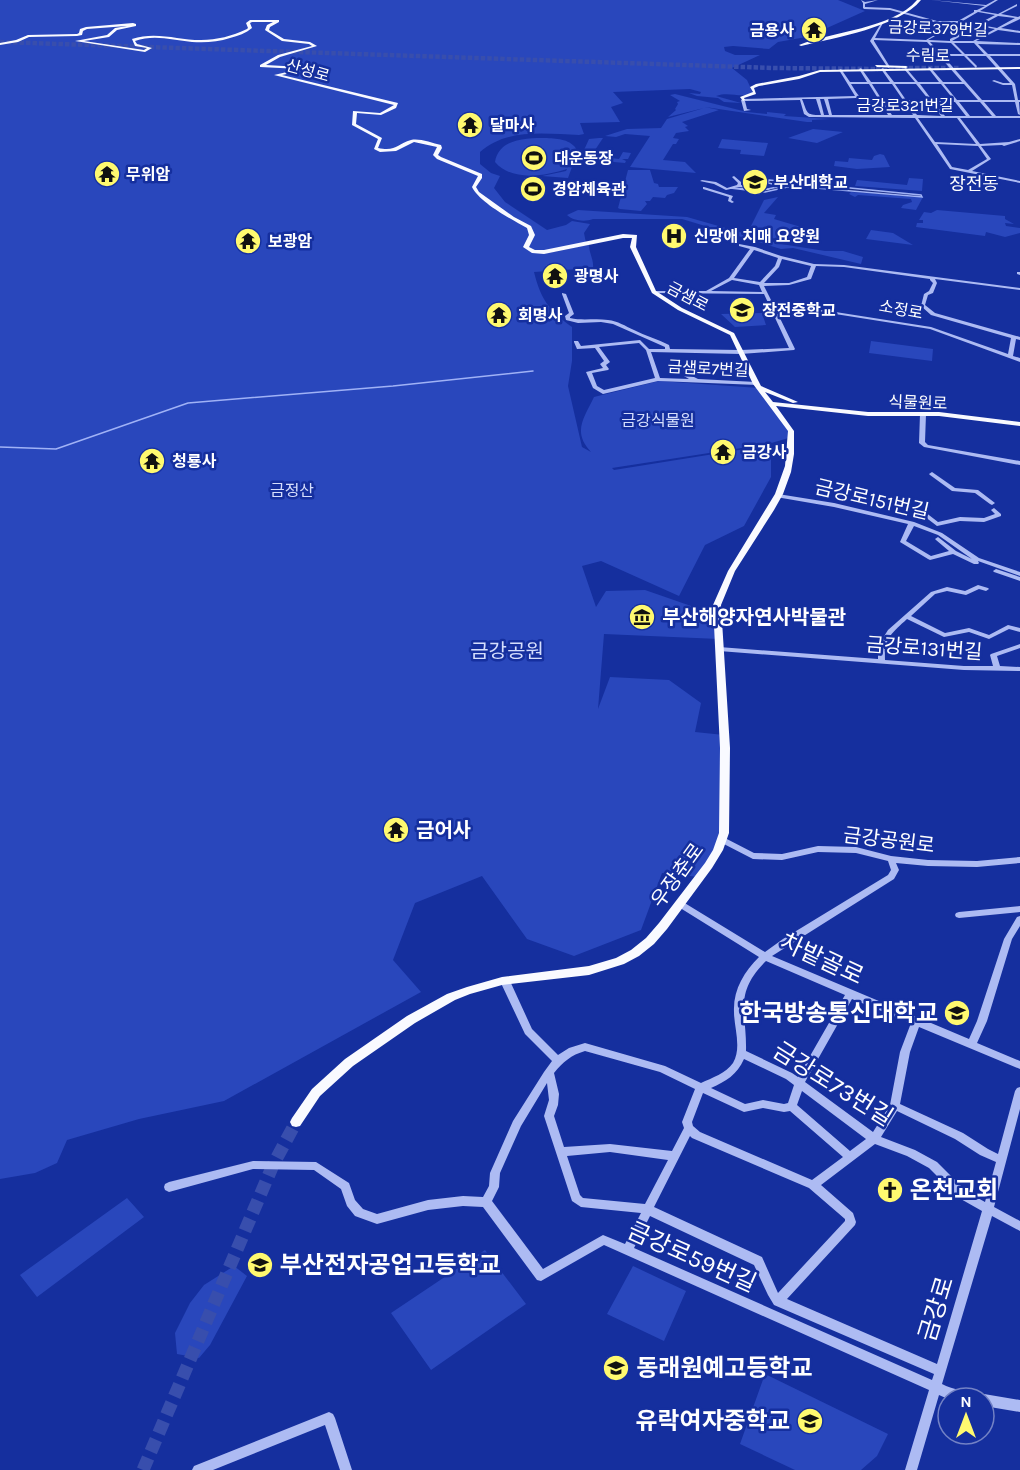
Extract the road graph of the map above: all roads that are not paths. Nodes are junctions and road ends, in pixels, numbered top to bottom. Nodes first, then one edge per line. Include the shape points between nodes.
1 (877, 0) edge
2 (919, 0) edge
3 (932, 0) edge
4 (995, 1) edge
5 (863, 2) edge
6 (1018, 5) edge
7 (987, 6) junction
8 (975, 12) junction
9 (902, 14) junction
10 (998, 15) junction
11 (1020, 18) edge
12 (956, 22) junction
13 (882, 23) junction
14 (978, 26) junction
15 (1000, 29) junction
16 (1020, 32) edge
17 (993, 33) junction
18 (873, 39) junction
19 (927, 40) junction
20 (951, 40) junction
21 (974, 41) junction
22 (1003, 42) junction
23 (0, 44) edge
24 (1020, 44) edge
25 (801, 45) dead end
26 (940, 55) junction
27 (964, 55) junction
28 (987, 55) junction
29 (1018, 55) edge
30 (1020, 59) edge
31 (841, 67) junction
32 (883, 67) junction
33 (976, 67) junction
34 (906, 68) junction
35 (952, 68) junction
36 (999, 68) junction
37 (1020, 68) edge
38 (861, 69) junction
39 (930, 69) junction
40 (994, 81) dead end
41 (849, 83) junction
42 (869, 83) junction
43 (893, 83) junction
44 (918, 83) junction
45 (942, 83) junction
46 (966, 83) junction
47 (1013, 84) junction
48 (1020, 84) edge
49 (857, 97) junction
50 (818, 99) junction
51 (826, 99) junction
52 (743, 100) junction
53 (801, 100) junction
54 (881, 101) junction
55 (1019, 101) edge
56 (906, 102) junction
57 (932, 102) junction
58 (957, 102) junction
59 (982, 102) junction
60 (749, 110) dead end
61 (1020, 115) edge
62 (831, 116) junction
63 (823, 117) junction
64 (891, 117) junction
65 (917, 117) junction
66 (944, 117) junction
67 (958, 117) junction
68 (969, 117) junction
69 (995, 117) junction
70 (1020, 140) edge
71 (935, 143) junction
72 (979, 146) junction
73 (968, 172) junction
74 (734, 177) dead end
75 (702, 182) dead end
76 (1020, 182) edge
77 (739, 186) junction
78 (704, 188) dead end
79 (768, 189) dead end
80 (725, 191) junction
81 (732, 202) dead end
82 (635, 236) joint
83 (741, 245) dead end
84 (753, 248) junction
85 (780, 257) junction
86 (814, 265) junction
87 (933, 278) junction
88 (731, 279) junction
89 (761, 284) junction
90 (1020, 289) edge
91 (654, 292) junction
92 (704, 292) junction
93 (765, 293) junction
94 (564, 294) dead end
95 (773, 309) junction
96 (941, 318) junction
97 (931, 328) junction
98 (1017, 338) edge
99 (576, 342) dead end
100 (596, 346) junction
101 (648, 351) junction
102 (668, 351) junction
103 (741, 352) junction
104 (1010, 356) junction
105 (1020, 360) edge
106 (748, 367) junction
107 (658, 379) junction
108 (700, 381) junction
109 (757, 386) junction
110 (772, 404) junction
111 (815, 407) junction
112 (923, 414) junction
113 (1020, 424) edge
114 (1020, 463) edge
115 (932, 474) dead end
116 (778, 496) junction
117 (992, 503) dead end
118 (994, 510) dead end
119 (923, 513) dead end
120 (912, 523) junction
121 (938, 539) dead end
122 (954, 552) junction
123 (1020, 574) edge
124 (1020, 579) edge
125 (986, 589) dead end
126 (908, 617) junction
127 (1020, 630) edge
128 (1020, 646) edge
129 (719, 649) junction
130 (882, 662) junction
131 (997, 669) junction
132 (1020, 669) edge
133 (723, 840) junction
134 (891, 859) junction
135 (1020, 860) edge
136 (680, 904) junction
137 (1020, 909) edge
138 (959, 915) dead end
139 (1020, 919) edge
140 (766, 955) junction
141 (505, 981) junction
142 (850, 994) junction
143 (916, 1022) junction
144 (971, 1045) junction
145 (742, 1054) junction
146 (558, 1061) junction
147 (1020, 1065) edge
148 (549, 1072) junction
149 (799, 1084) junction
150 (700, 1088) junction
151 (1020, 1091) edge
152 (792, 1106) junction
153 (895, 1106) junction
154 (296, 1122) tunnel mouth
155 (689, 1128) junction
156 (874, 1139) junction
157 (561, 1152) junction
158 (674, 1156) junction
159 (849, 1156) junction
160 (1002, 1160) junction
161 (813, 1185) junction
162 (169, 1186) dead end
163 (486, 1202) junction
164 (647, 1209) junction
165 (988, 1210) junction
166 (1020, 1226) edge
167 (627, 1251) junction
168 (778, 1301) junction
169 (939, 1371) junction
170 (934, 1388) junction
171 (996, 1402) edge
172 (1020, 1407) edge
173 (198, 1470) edge
174 (346, 1470) edge
175 (911, 1470) edge

1 - 5 street
2 - 9 main road
3 - 7 street
4 - 6 street
4 - 7 street
5 - 9 street via 864,8 890,9
6 - 10 street
7 - 8 street
8 - 10 street
8 - 12 street
9 - 12 street
9 - 13 main road
10 - 11 street
10 - 14 street
11 - 15 street
12 - 14 street
12 - 19 street
13 - 18 street
13 - 25 main road
14 - 15 street
14 - 20 street
15 - 16 street
15 - 17 street
16 - 22 street
17 - 21 street
17 - 22 street
18 - 19 street, 금강로379번길
18 - 32 street
19 - 20 street, 금강로379번길
19 - 26 street
20 - 21 street, 금강로379번길
20 - 27 street
21 - 22 street, 금강로379번길
21 - 28 street
22 - 24 street, 금강로379번길
22 - 29 street
23 - 82 main road, 산성로 via 26,36 77,35 86,28 133,24 115,29 108,36 76,41 144,51 150,48 132,40 156,36 218,40 248,30 251,21 276,20 277,23 266,27 269,31 283,40 315,46 279,56 262,66 302,69 276,75 397,104 384,114 355,112 354,125 380,139 376,148 379,151 413,141 439,146 435,155 439,158 480,175 474,188 477,194 529,227 532,235 526,248 544,252
26 - 27 street
26 - 35 street
27 - 28 street
27 - 33 street
28 - 29 street
28 - 36 street
29 - 30 street
31 - 32 main road, 수림로
31 - 38 main road, 수림로
31 - 41 street
31 - 52 main road, 수림로 via 766,81 752,87 755,93 742,97
32 - 34 highway
32 - 34 highway
32 - 38 main road, 수림로
32 - 43 street
33 - 35 main road, 수림로
33 - 36 main road, 수림로
34 - 35 main road, 수림로
34 - 39 main road, 수림로
34 - 44 street
35 - 36 main road, 수림로
35 - 39 main road, 수림로
35 - 46 street
36 - 37 main road, 수림로
36 - 47 street
38 - 42 street
39 - 45 street
40 - 47 street
41 - 42 street
41 - 49 street
42 - 43 street
42 - 54 street
43 - 44 street
43 - 56 street
44 - 45 street
44 - 57 street
45 - 46 street
45 - 58 street
46 - 59 street
47 - 48 street
47 - 55 street
49 - 51 street
49 - 54 street
50 - 51 street
50 - 53 street
50 - 63 street
51 - 62 street
52 - 53 street
52 - 60 street via 745,110
53 - 63 street via 807,116
54 - 56 street
54 - 64 street
55 - 59 street
55 - 61 street
56 - 57 street
56 - 65 street
57 - 58 street
57 - 66 street
58 - 59 street
58 - 68 street
59 - 69 street
61 - 69 street, 금강로321번길
62 - 63 street, 금강로321번길
62 - 64 street, 금강로321번길
64 - 65 street, 금강로321번길
65 - 66 street, 금강로321번길
65 - 71 street
66 - 67 street, 금강로321번길
67 - 68 street, 금강로321번길
67 - 72 street
68 - 69 street, 금강로321번길
70 - 72 street via 997,148
71 - 72 street
71 - 73 street via 951,168
72 - 73 street via 989,159
73 - 76 street
74 - 77 street
75 - 80 street via 715,183
77 - 79 street
77 - 80 street
78 - 80 street
80 - 81 street via 732,196
82 - 91 main road, 금샘로 via 633,247
83 - 84 street
84 - 85 street
84 - 88 street
85 - 86 street
85 - 89 street
86 - 87 street
86 - 89 street via 809,278 792,285
87 - 90 street
87 - 96 street via 935,283 923,305
88 - 89 street
88 - 92 street
89 - 93 street
91 - 92 street
91 - 103 main road, 금샘로 via 732,334
92 - 93 street
93 - 95 street
94 - 102 street via 572,314 568,319 620,323 659,341
95 - 97 street, 소정로 via 810,309
95 - 103 street via 792,349
96 - 97 street
96 - 98 street
97 - 104 street, 소정로
98 - 104 street
99 - 100 street via 579,348
100 - 101 street via 640,341
100 - 107 street, 금샘로7번길 via 607,362 603,364 606,369 589,372 595,387 603,392
101 - 102 street
101 - 107 street, 금샘로7번길
102 - 103 street
103 - 106 main road, 금샘로
104 - 105 street, 소정로
106 - 108 street via 686,366 687,376
106 - 109 main road, 금샘로
107 - 108 street, 금샘로7번길
108 - 109 street, 금샘로7번길
109 - 110 main road, 금샘로
109 - 111 main road, 식물원로
110 - 111 main road, 식물원로
110 - 116 main road, 우장춘로 via 791,431 787,476
111 - 112 main road, 식물원로 via 868,414
112 - 113 main road, 식물원로
112 - 114 street via 922,443 926,446
115 - 117 street via 954,490 976,491
116 - 120 street, 금강로151번길
116 - 129 main road, 우장춘로 via 723,582 717,605
118 - 119 street via 999,515 990,519 937,524
120 - 122 street via 903,542 930,558
120 - 123 street, 금강로151번길 via 940,534 977,559
121 - 122 street
122 - 124 street via 985,568
125 - 126 street via 933,593
126 - 127 street via 944,635 969,630 989,637 1008,627
126 - 130 street via 890,631 881,646
128 - 131 street via 993,655
129 - 130 street, 금강로131번길
129 - 133 main road, 우장춘로 via 726,803
130 - 131 street, 금강로131번길
131 - 132 street, 금강로131번길
133 - 134 street, 금강공원로 via 753,856 782,856 818,849 856,850
133 - 136 main road, 우장춘로
134 - 135 street, 금강공원로 via 977,864
134 - 140 street via 895,870 891,877
136 - 140 street, 차밭골로
136 - 141 main road, 우장춘로 via 653,938 616,963 586,972
137 - 138 street
139 - 144 street via 1008,939
140 - 142 street, 차밭골로
140 - 145 street via 747,976 741,992
141 - 146 street via 528,1031
141 - 154 main road, 우장춘로 via 465,992 421,1014 318,1089
142 - 143 street, 차밭골로
142 - 149 street
143 - 144 street, 차밭골로
143 - 153 street via 905,1052
144 - 147 street, 차밭골로
145 - 149 street, 금강로73번길
145 - 150 street via 726,1077
146 - 148 street
146 - 150 street via 585,1047 662,1069
148 - 157 street via 555,1103 549,1116
148 - 163 street via 517,1124
149 - 152 street
149 - 156 street, 금강로73번길
150 - 152 street via 744,1108 763,1104
150 - 155 street via 687,1122
151 - 160 street, 금강로
152 - 159 street
153 - 156 street
153 - 160 street
155 - 158 street
155 - 161 street via 696,1135
156 - 159 street
156 - 165 street, 금강로73번길 via 933,1165 963,1195
157 - 158 street via 610,1148
157 - 164 street via 576,1198 581,1202
158 - 164 street
159 - 161 street
160 - 165 street, 금강로
161 - 168 street via 851,1222
162 - 163 street via 254,1165 316,1166 345,1186 358,1213 377,1220 428,1205
163 - 167 street, 금강로59번길 via 541,1276 603,1240
164 - 167 street
164 - 168 street via 758,1261 769,1291
165 - 166 street, 금강로73번길
165 - 169 street, 금강로
167 - 170 street, 금강로59번길
168 - 169 street
169 - 170 street, 금강로
170 - 175 street, 금강로
171 - 172 street
173 - 174 street via 329,1418

